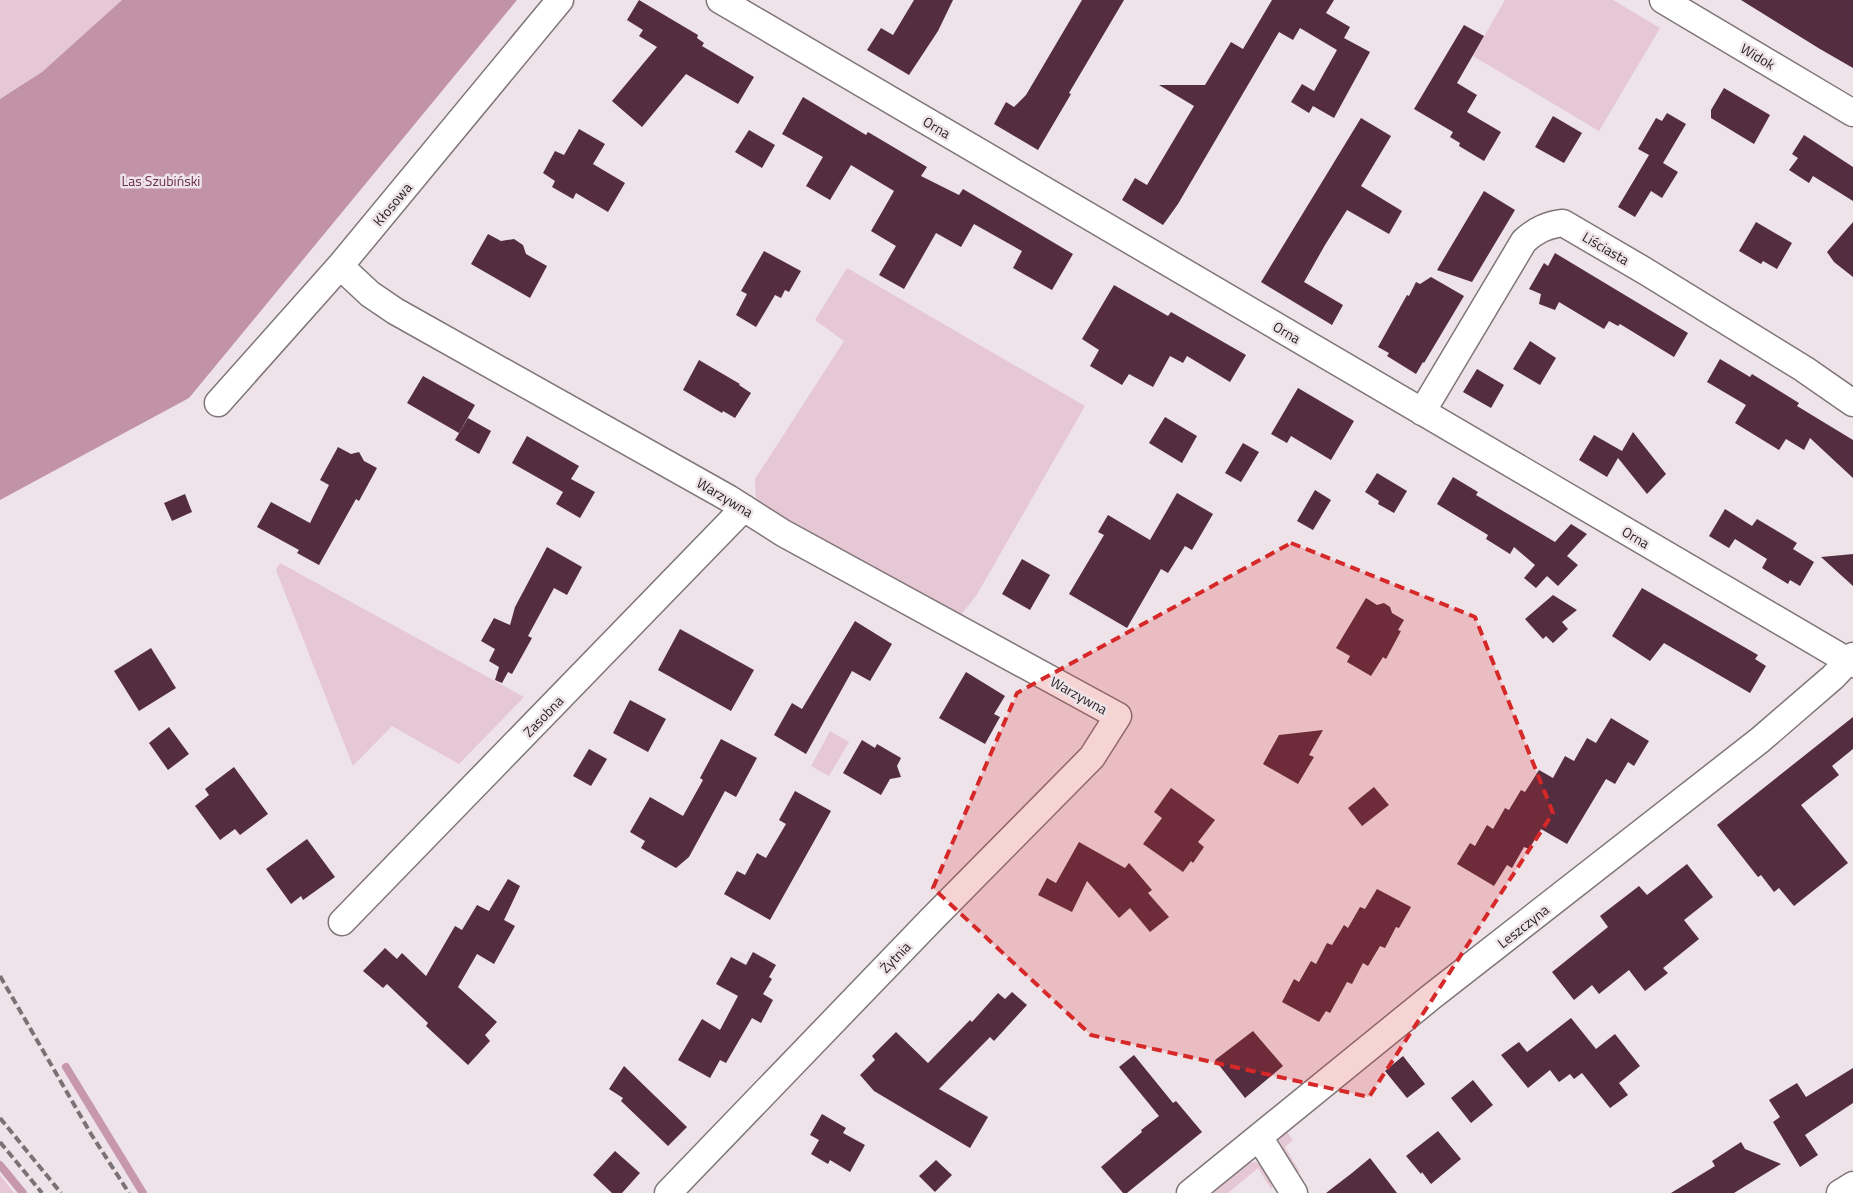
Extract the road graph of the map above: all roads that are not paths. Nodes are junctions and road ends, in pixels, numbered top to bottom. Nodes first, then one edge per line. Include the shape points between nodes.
1 (560, 0) edge
2 (720, 0) edge
3 (1664, 0) edge
4 (1853, 113) edge
5 (340, 266) junction
6 (218, 403) dead end
7 (1853, 403) edge
8 (1422, 412) junction
9 (744, 508) junction
10 (1851, 661) edge
11 (1118, 716) joint
12 (342, 922) dead end
13 (1259, 1137) junction
14 (1853, 1185) edge
15 (668, 1193) edge
16 (1190, 1193) edge
17 (1294, 1193) edge
18 (1840, 1193) edge

1 - 5 street, Kłosowa
2 - 8 street, Orna
3 - 4 street, Widok
5 - 6 street, Kłosowa
5 - 9 street, Warzywna via 370,294 395,311
7 - 8 street, Liściasta via 1645,270 1563,223 1550,224 1534,232 1524,242
8 - 10 street, Orna
9 - 11 street, Warzywna via 792,538
9 - 12 street, Zasobna
10 - 13 street, Leszczyna via 1760,740 1431,997
11 - 15 street, Żytnia via 1092,757
13 - 16 street, Leszczyna
13 - 17 street
14 - 18 street

